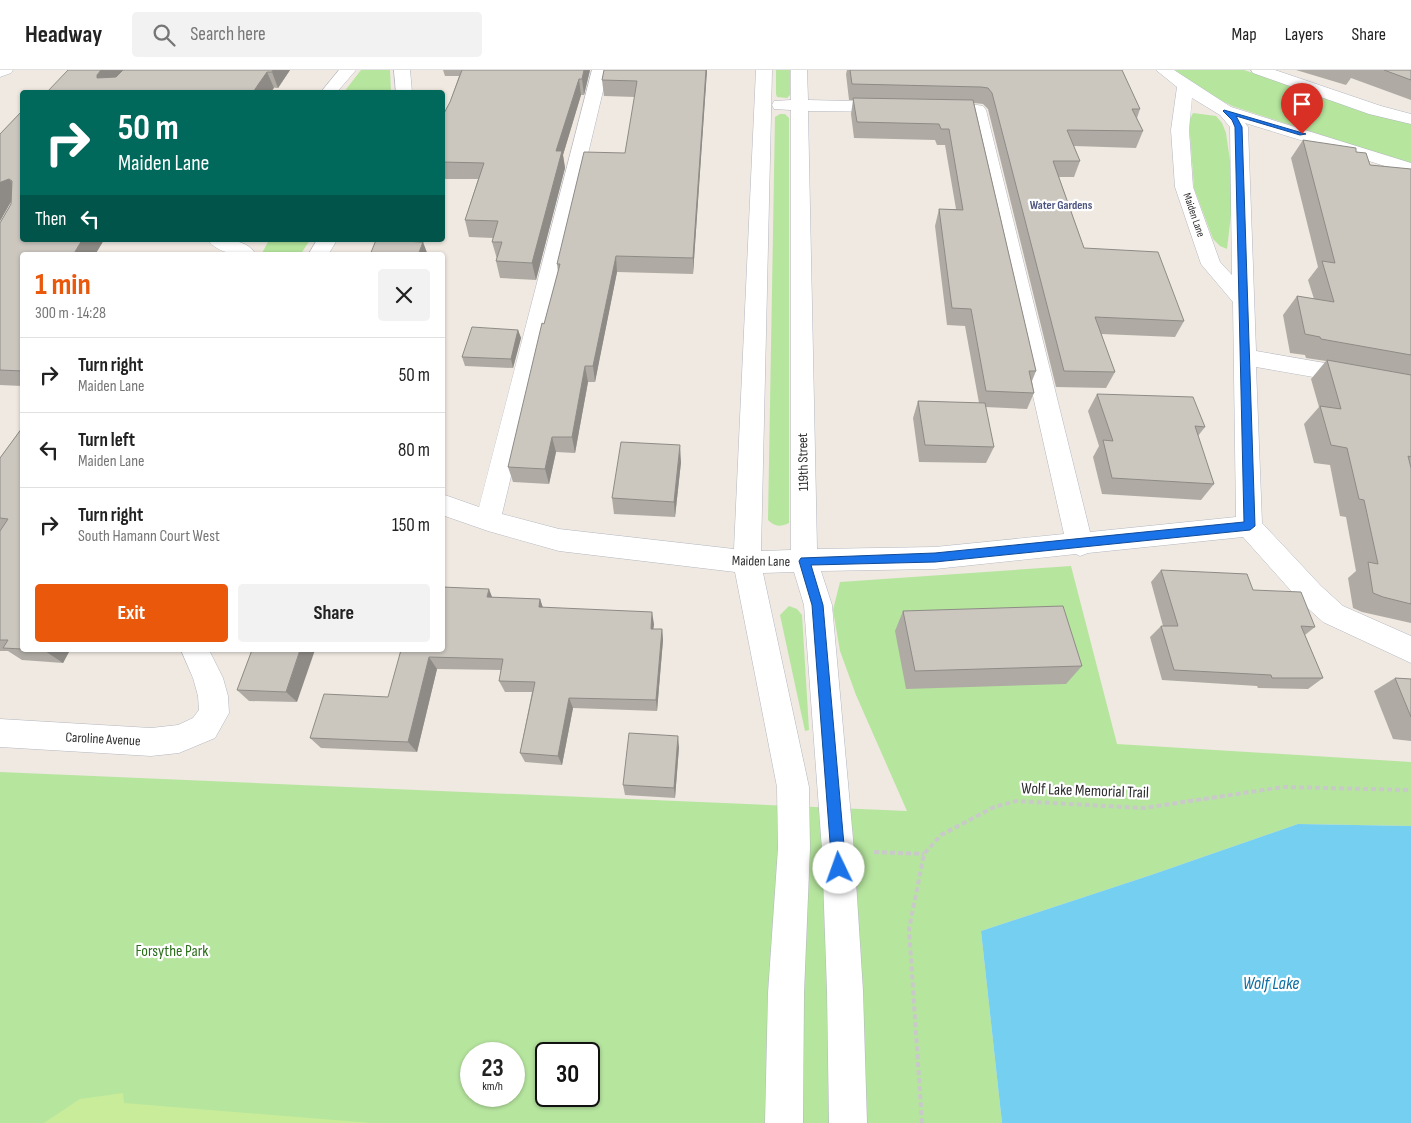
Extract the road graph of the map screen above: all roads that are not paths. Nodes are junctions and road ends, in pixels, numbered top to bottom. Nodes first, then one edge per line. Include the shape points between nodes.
1 (5, 70) edge
2 (348, 70) edge
3 (402, 70) edge
4 (600, 70) edge
5 (764, 70) edge
6 (799, 70) edge
7 (1164, 70) edge
8 (1259, 70) edge
9 (0, 72) edge
10 (1185, 86) junction
11 (331, 90) edge
12 (404, 90) edge
13 (762, 104) junction
14 (800, 105) junction
15 (1226, 111) junction
16 (1411, 120) edge
17 (1411, 169) edge
18 (224, 242) edge
19 (247, 249) edge
20 (1244, 301) junction
21 (1246, 357) junction
22 (1411, 386) edge
23 (445, 505) edge
24 (488, 521) junction
25 (1250, 526) junction
26 (1080, 544) junction
27 (804, 561) junction
28 (747, 562) junction
29 (1411, 650) edge
30 (196, 652) edge
31 (0, 733) edge
32 (784, 1123) edge
33 (848, 1123) edge

1 - 9 street
2 - 11 street
3 - 12 street
4 - 24 street
5 - 13 street
6 - 14 street, 119th Street
7 - 10 street
8 - 16 street
10 - 15 street
10 - 20 street, Maiden Lane via 1180,130 1184,187 1211,264
13 - 14 street
13 - 28 street
14 - 26 street via 977,110
14 - 27 street, 119th Street
15 - 17 street
15 - 20 street via 1239,127
18 - 19 street
20 - 21 street
21 - 22 street
21 - 25 street
23 - 24 street, Maiden Lane
24 - 28 street, Maiden Lane via 559,540
25 - 26 street, Maiden Lane
25 - 29 street via 1333,614
26 - 27 street, Maiden Lane via 935,558
27 - 28 street, Maiden Lane
27 - 33 street, 119th Street via 818,605 838,850
28 - 32 street via 793,787 794,848 786,993
30 - 31 street, Caroline Avenue via 208,678 214,713 204,728 179,739 151,742

